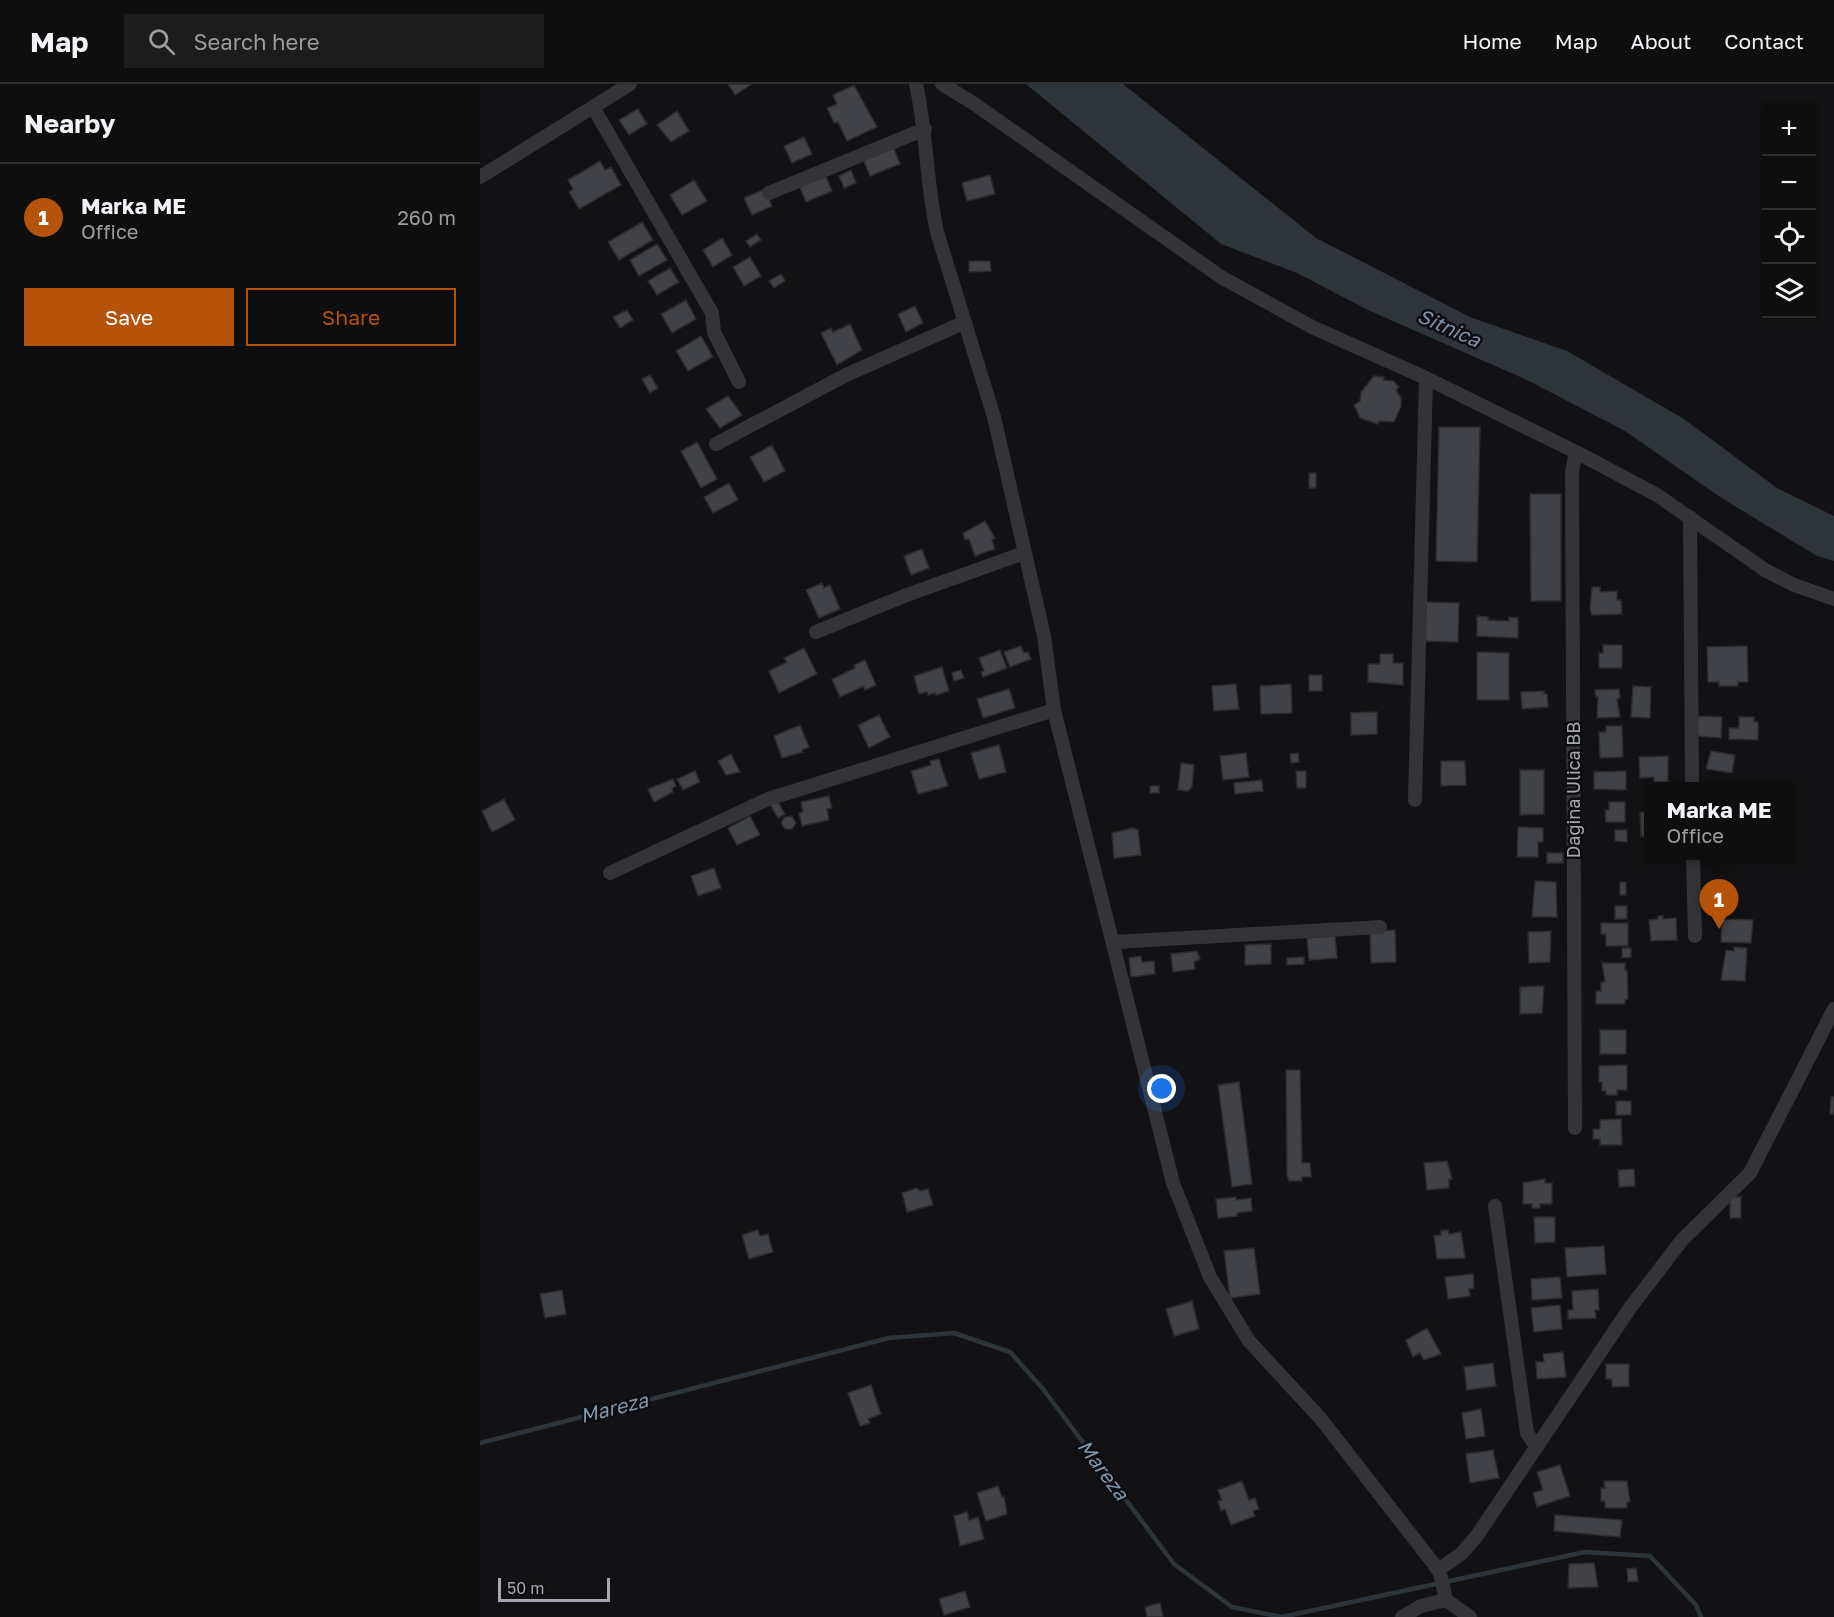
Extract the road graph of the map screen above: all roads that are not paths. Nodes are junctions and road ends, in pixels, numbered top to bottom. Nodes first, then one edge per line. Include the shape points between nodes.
1 (630, 84) edge
2 (916, 84) edge
3 (942, 84) edge
4 (593, 107) junction
5 (925, 129) junction
6 (480, 177) edge
7 (769, 193) dead end
8 (963, 322) junction
9 (1426, 378) junction
10 (739, 382) dead end
11 (716, 444) dead end
12 (1576, 452) junction
13 (1689, 517) junction
14 (1024, 553) junction
15 (1834, 599) edge
16 (816, 632) dead end
17 (1054, 710) junction
18 (1692, 782) edge
19 (1415, 800) dead end
20 (1694, 860) edge
21 (609, 873) dead end
22 (1380, 927) dead end
23 (1695, 936) dead end
24 (1115, 942) junction
25 (1834, 1009) edge
26 (1575, 1128) dead end
27 (1495, 1206) dead end
28 (1535, 1445) junction
29 (1439, 1572) junction
30 (1445, 1594) junction
31 (1402, 1617) edge
32 (1470, 1617) edge

1 - 4 street
2 - 5 street
3 - 9 street via 1221,278 1312,327
4 - 6 street
4 - 10 street via 712,313 714,332
5 - 7 street
5 - 8 street via 931,206
8 - 11 street via 846,375
8 - 14 street via 994,417
9 - 12 street
9 - 19 street
12 - 13 street via 1657,495
12 - 26 street, Dagina Ulica BB via 1572,472
13 - 15 street via 1765,570
13 - 18 street
14 - 16 street
14 - 17 street via 1044,636
17 - 21 street via 768,800
17 - 24 street
20 - 23 street
22 - 24 street
24 - 29 street via 1173,1183 1210,1277 1249,1341 1321,1419
25 - 28 street via 1750,1173 1682,1239
27 - 28 street via 1527,1433
28 - 29 street via 1476,1537
29 - 30 street
30 - 31 street
30 - 32 street

